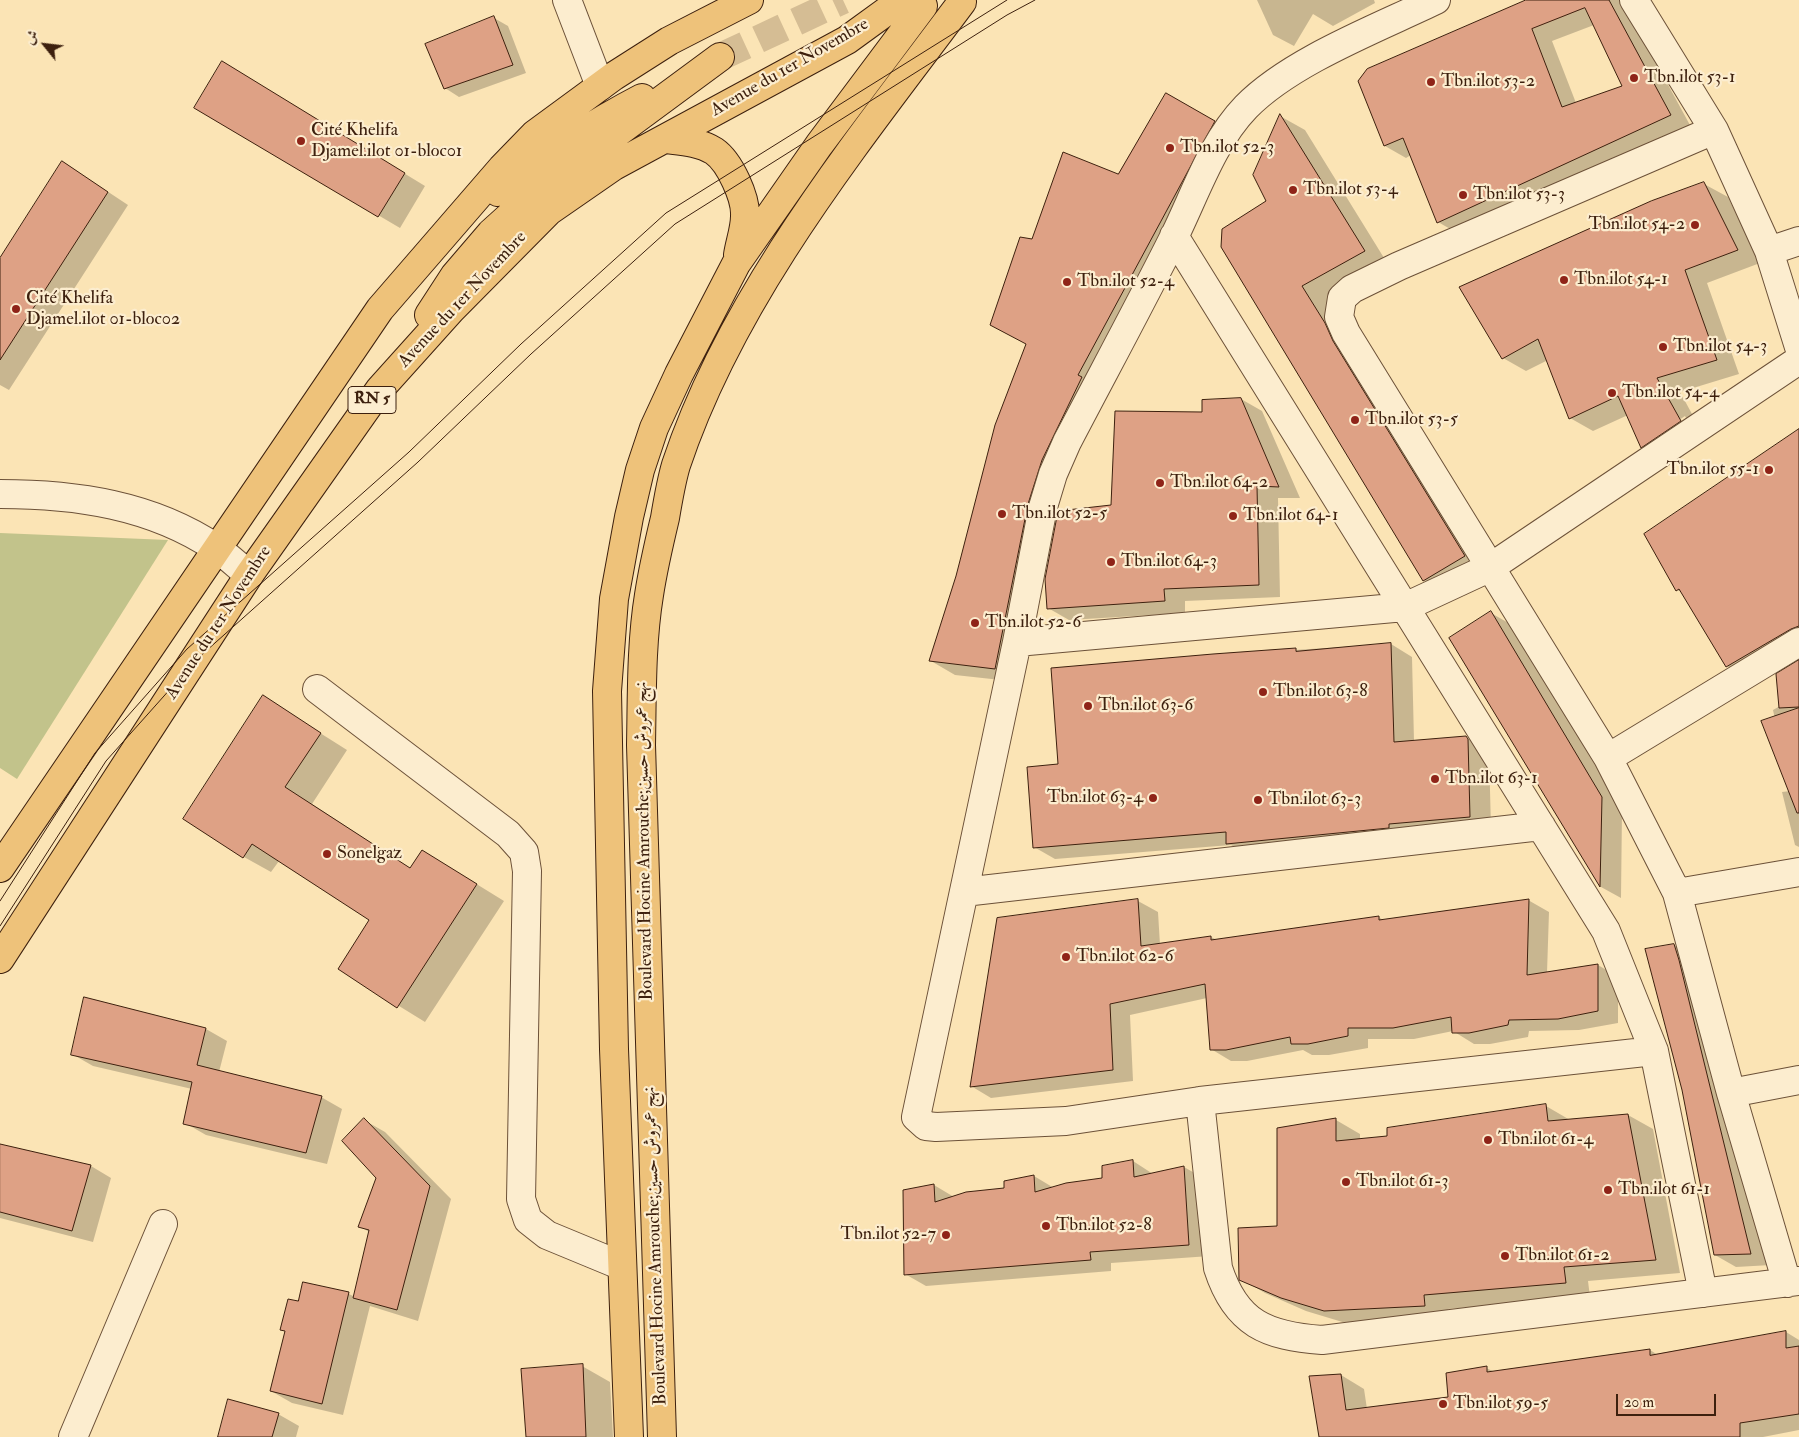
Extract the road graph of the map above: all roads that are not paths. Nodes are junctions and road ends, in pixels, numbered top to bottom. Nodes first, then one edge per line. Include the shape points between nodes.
1 (567, 0) edge
2 (749, 0) edge
3 (1436, 0) edge
4 (1634, 0) edge
5 (964, 1) edge
6 (911, 2) edge
7 (600, 86) junction
8 (1714, 130) junction
9 (666, 139) junction
10 (1174, 236) junction
11 (440, 239) junction
12 (1799, 241) edge
13 (1769, 251) junction
14 (736, 264) junction
15 (1799, 347) edge
16 (1799, 360) edge
17 (380, 389) junction
18 (0, 494) edge
19 (216, 548) junction
20 (1491, 567) junction
21 (249, 575) junction
22 (1405, 607) junction
23 (1017, 642) junction
24 (1799, 642) edge
25 (317, 688) dead end
26 (1608, 758) junction
27 (1541, 826) junction
28 (0, 868) edge
29 (1799, 872) edge
30 (964, 892) junction
31 (1677, 893) junction
32 (0, 959) edge
33 (1654, 1051) junction
34 (1799, 1080) edge
35 (1731, 1092) junction
36 (1200, 1101) junction
37 (163, 1224) dead end
38 (622, 1266) junction
39 (1793, 1282) edge
40 (1703, 1293) junction
41 (73, 1437) edge
42 (630, 1437) edge
43 (662, 1437) edge

1 - 7 street
2 - 7 main road, RN 5 via 669,41
3 - 10 street via 1303,65 1248,106 1231,124 1209,162
4 - 8 street
5 - 6 main road via 943,7
5 - 43 main road, Boulevard Hocine Amrouche;نهج عمروش حسين via 842,161 742,318 701,400 676,466 665,515 649,597 640,745
6 - 9 main road, Avenue du 1er Novembre / RN 5
6 - 14 main road, Boulevard Hocine Amrouche;نهج عمروش حسين via 819,145
7 - 11 main road, RN 5 via 535,134
8 - 13 street
8 - 20 street via 1399,266 1352,289 1342,298 1339,317 1346,333
9 - 14 main road via 694,143 715,152 732,172 742,195 746,216
9 - 17 main road, Avenue du 1er Novembre / RN 5 via 614,166 549,211 457,303
10 - 22 street
10 - 23 street via 1053,474 1043,508
11 - 17 main road, RN 5 via 551,151 598,121 720,57 533,195 491,233 455,276
11 - 19 main road, RN 5 via 380,308
12 - 13 street
13 - 15 street
14 - 38 main road, Boulevard Hocine Amrouche;نهج عمروش حسين via 654,428 640,470 614,599 607,691
16 - 20 street
17 - 21 main road, Avenue du 1er Novembre / RN 5
18 - 19 street via 88,499 125,508 169,522
19 - 21 street
19 - 28 main road, RN 5
20 - 22 street
20 - 26 street
21 - 32 main road, Avenue du 1er Novembre / RN 5
22 - 23 street
22 - 27 street
23 - 30 street
24 - 26 street
25 - 38 street via 508,834 524,852 527,871 521,1199 528,1220 547,1235
26 - 31 street
27 - 30 street
27 - 33 street via 1606,931
29 - 31 street
30 - 36 street via 920,1087 916,1117 919,1122 936,1127 1066,1121
31 - 35 street
33 - 36 street
33 - 40 street
34 - 35 street
35 - 39 street
36 - 40 street via 1218,1268 1226,1293 1239,1310 1252,1322 1271,1330 1294,1338 1322,1340
37 - 41 street
38 - 42 main road, Boulevard Hocine Amrouche;نهج عمروش حسين
39 - 40 street

